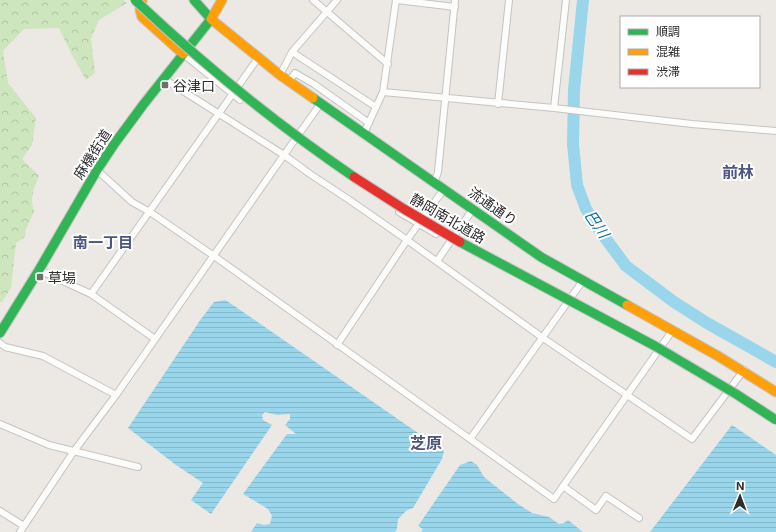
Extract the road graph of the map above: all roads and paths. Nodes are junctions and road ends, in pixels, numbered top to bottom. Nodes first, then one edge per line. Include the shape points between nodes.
1 (135, 0) edge
2 (141, 0) edge
3 (194, 0) edge
4 (222, 0) edge
5 (313, 0) edge
6 (337, 0) edge
7 (390, 0) edge
8 (455, 0) edge
9 (509, 0) edge
10 (566, 0) edge
11 (396, 2) edge
12 (455, 7) junction
13 (327, 12) junction
14 (211, 19) junction
15 (292, 52) junction
16 (183, 54) junction
17 (258, 58) junction
18 (388, 64) junction
19 (280, 75) junction
20 (164, 79) junction
21 (289, 81) junction
22 (383, 92) junction
23 (233, 94) junction
24 (446, 98) junction
25 (321, 103) junction
26 (498, 104) junction
27 (376, 107) junction
28 (554, 108) junction
29 (219, 114) junction
30 (369, 123) junction
31 (776, 131) edge
32 (364, 133) junction
33 (294, 141) junction
34 (284, 155) junction
35 (97, 170) junction
36 (434, 183) junction
37 (444, 189) junction
38 (473, 209) junction
39 (150, 212) junction
40 (418, 224) junction
41 (407, 240) junction
42 (450, 242) junction
43 (214, 256) junction
44 (437, 261) junction
45 (39, 270) junction
46 (582, 282) junction
47 (91, 294) junction
48 (567, 304) junction
49 (672, 331) junction
50 (0, 333) edge
51 (543, 338) junction
52 (155, 339) junction
53 (0, 343) edge
54 (337, 345) junction
55 (658, 352) junction
56 (744, 370) junction
57 (728, 392) junction
58 (776, 392) edge
59 (116, 395) junction
60 (628, 395) junction
61 (776, 415) edge
62 (776, 420) edge
63 (0, 424) edge
64 (776, 424) edge
65 (470, 439) junction
66 (74, 451) junction
67 (138, 467) dead end
68 (563, 486) junction
69 (0, 511) edge
70 (639, 518) dead end
71 (24, 526) junction
72 (20, 532) edge

1 - 62 main road, 静岡南北道路, bridge via 241,95 302,142 390,201 476,251 666,351 734,391
2 - 16 main road via 142,17
2 - 61 main road, 静岡南北道路, bridge via 187,44 244,92 304,138 374,186 478,248 668,348
3 - 14 main road, 流通通り
4 - 14 main road, 麻機街道
5 - 13 street
6 - 13 street
7 - 11 street
8 - 12 street
9 - 26 street
10 - 28 street
11 - 12 street
11 - 18 street
12 - 24 street
13 - 15 street
13 - 18 street
14 - 16 main road, 麻機街道
14 - 17 main road, 流通通り
15 - 19 street
15 - 27 street
16 - 20 main road, 麻機街道
16 - 23 street
17 - 19 main road, 流通通り
17 - 23 street
18 - 22 street
19 - 21 main road, 流通通り
20 - 29 street
20 - 35 main road, 麻機街道
21 - 25 main road, 流通通り
21 - 30 street via 295,73
22 - 24 street
22 - 27 street
23 - 29 street
23 - 33 street
24 - 26 street
24 - 36 street via 438,172
25 - 32 main road, 流通通り
25 - 33 street
26 - 28 street
27 - 30 street
28 - 31 street
29 - 34 street
29 - 39 street
30 - 32 street
32 - 36 main road, 流通通り
33 - 34 street
33 - 40 street
34 - 41 street
34 - 43 street
35 - 39 street via 132,202
35 - 45 main road, 麻機街道
36 - 37 main road, 流通通り
37 - 38 main road, 流通通り
37 - 40 street
38 - 42 street
38 - 46 main road, 流通通り via 541,257
39 - 43 street
39 - 47 street
40 - 41 street
40 - 42 street
41 - 44 street
41 - 54 street
42 - 44 street
42 - 48 street
43 - 52 street
43 - 54 street
44 - 51 street
45 - 47 street
45 - 50 main road, 麻機街道
46 - 48 street
46 - 49 main road, 流通通り
47 - 52 street
48 - 51 street
48 - 55 street
49 - 55 street
49 - 56 main road, 流通通り
51 - 60 street
51 - 65 street
52 - 59 street
53 - 59 street via 5,347 43,356
54 - 65 street
55 - 57 street
55 - 60 street
56 - 57 street
56 - 58 main road, 流通通り
57 - 60 street via 692,439
57 - 64 street
59 - 66 street
60 - 68 street
63 - 66 street via 49,445
65 - 68 street via 554,499
66 - 67 street
66 - 71 street
68 - 70 street via 596,510 606,496
69 - 71 street
71 - 72 street

